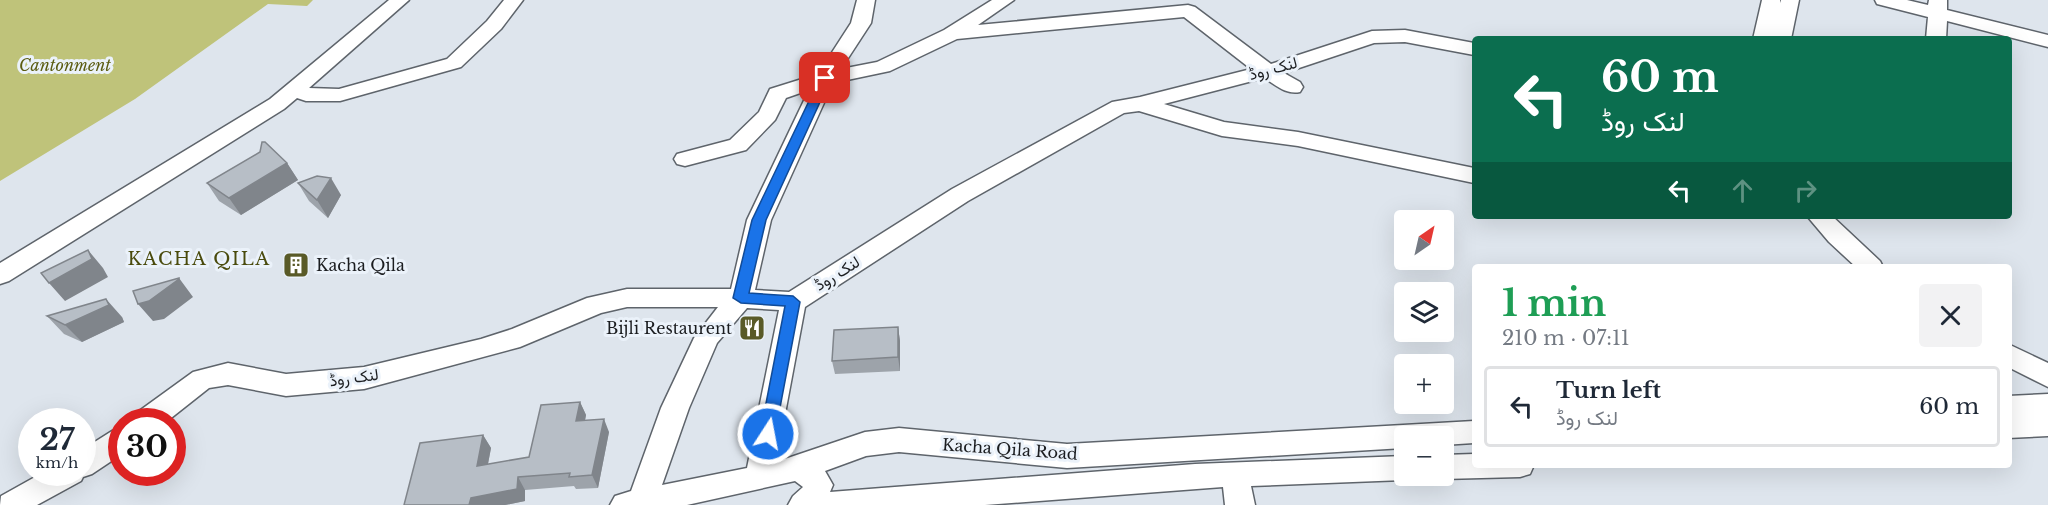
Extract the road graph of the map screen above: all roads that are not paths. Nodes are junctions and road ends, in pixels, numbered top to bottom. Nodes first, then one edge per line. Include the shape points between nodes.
1 (400, 0) edge
2 (514, 0) edge
3 (866, 0) edge
4 (1005, 0) edge
5 (1771, 0) edge
6 (1790, 0) edge
7 (1884, 0) edge
8 (1937, 7) edge
9 (951, 34) junction
10 (1764, 36) edge
11 (1782, 36) edge
12 (1936, 36) edge
13 (2048, 41) edge
14 (1472, 49) edge
15 (1267, 71) junction
16 (825, 78) junction
17 (1293, 87) dead end
18 (296, 89) junction
19 (1140, 104) junction
20 (685, 159) dead end
21 (1472, 176) edge
22 (1822, 219) edge
23 (1840, 219) edge
24 (1868, 264) edge
25 (1885, 264) edge
26 (0, 275) edge
27 (741, 298) junction
28 (793, 302) junction
29 (2012, 356) edge
30 (2012, 372) edge
31 (2048, 376) edge
32 (2048, 391) edge
33 (2048, 405) edge
34 (2012, 407) edge
35 (164, 408) edge
36 (2048, 425) edge
37 (2012, 427) edge
38 (1472, 432) edge
39 (1454, 433) edge
40 (1394, 437) edge
41 (2048, 441) edge
42 (2012, 442) edge
43 (1454, 445) edge
44 (1472, 450) edge
45 (1472, 452) edge
46 (1454, 460) edge
47 (1454, 465) edge
48 (1472, 465) edge
49 (1394, 468) edge
50 (796, 469) junction
51 (1235, 474) junction
52 (759, 478) junction
53 (46, 486) edge
54 (635, 504) edge
55 (11, 505) edge
56 (803, 505) edge
57 (826, 505) edge
58 (1240, 505) edge

1 - 18 street
2 - 18 street via 494,26 454,63 340,94 306,95
3 - 16 street via 861,23
4 - 9 street
5 - 10 street
6 - 11 street
7 - 8 street
8 - 12 street
8 - 13 street
9 - 15 street via 1188,11
9 - 16 street via 883,67
14 - 15 street, لنک روڈ via 1405,36 1372,37
15 - 17 street
15 - 19 street, لنک روڈ
16 - 20 street via 777,94 768,115 738,146
16 - 27 street via 759,220
18 - 26 street via 278,104
19 - 21 street via 1222,129 1298,139
19 - 28 street, لنک روڈ via 1119,107 960,195
22 - 24 street
23 - 25 street
27 - 28 street, لنک روڈ
27 - 35 street, لنک روڈ via 627,298 596,305 481,349 364,378 286,385 228,374 202,379
27 - 54 street via 707,338
28 - 52 street
29 - 31 street
30 - 32 street
33 - 34 street
36 - 37 street
38 - 39 street, Kacha Qila Road
40 - 50 street, Kacha Qila Road via 1067,456 899,440 865,444
41 - 42 street
43 - 44 street
45 - 46 street
47 - 48 street
49 - 51 street
50 - 52 street, Kacha Qila Road
50 - 56 street via 812,476 819,485
51 - 57 street
51 - 58 street
52 - 54 street, Kacha Qila Road
53 - 55 street

